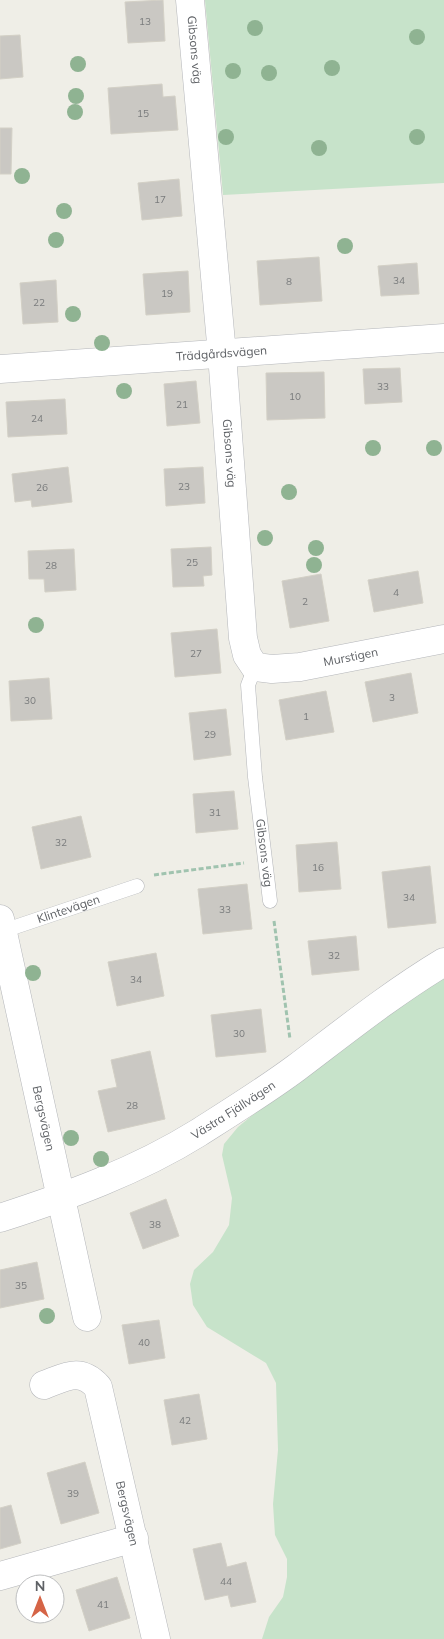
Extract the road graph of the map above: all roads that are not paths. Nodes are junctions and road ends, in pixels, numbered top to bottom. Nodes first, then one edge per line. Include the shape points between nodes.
1 (190, 0) edge
2 (444, 338) edge
3 (222, 354) junction
4 (0, 369) edge
5 (444, 639) edge
6 (255, 667) junction
7 (137, 886) road end
8 (270, 901) road end
9 (1, 927) edge
10 (444, 962) edge
11 (62, 1198) junction
12 (0, 1218) edge
13 (87, 1317) dead end
14 (44, 1385) dead end
15 (134, 1538) junction
16 (0, 1576) edge
17 (156, 1639) edge

1 - 3 street, Gibsons väg
2 - 3 street, Trädgårdsvägen
3 - 4 street, Trädgårdsvägen
3 - 6 street, Gibsons väg via 243,638 247,655
5 - 6 street, Murstigen via 300,667
6 - 8 lane, Gibsons väg via 248,685
7 - 9 lane, Klintevägen
9 - 11 street, Bergsvägen
10 - 11 street, Västra Fjällvägen via 375,1006 294,1069 196,1134 131,1168
11 - 12 street, Västra Fjällvägen
11 - 13 street, Bergsvägen
14 - 15 street, Bergsvägen via 83,1375 98,1387
15 - 16 street
15 - 17 street, Bergsvägen

